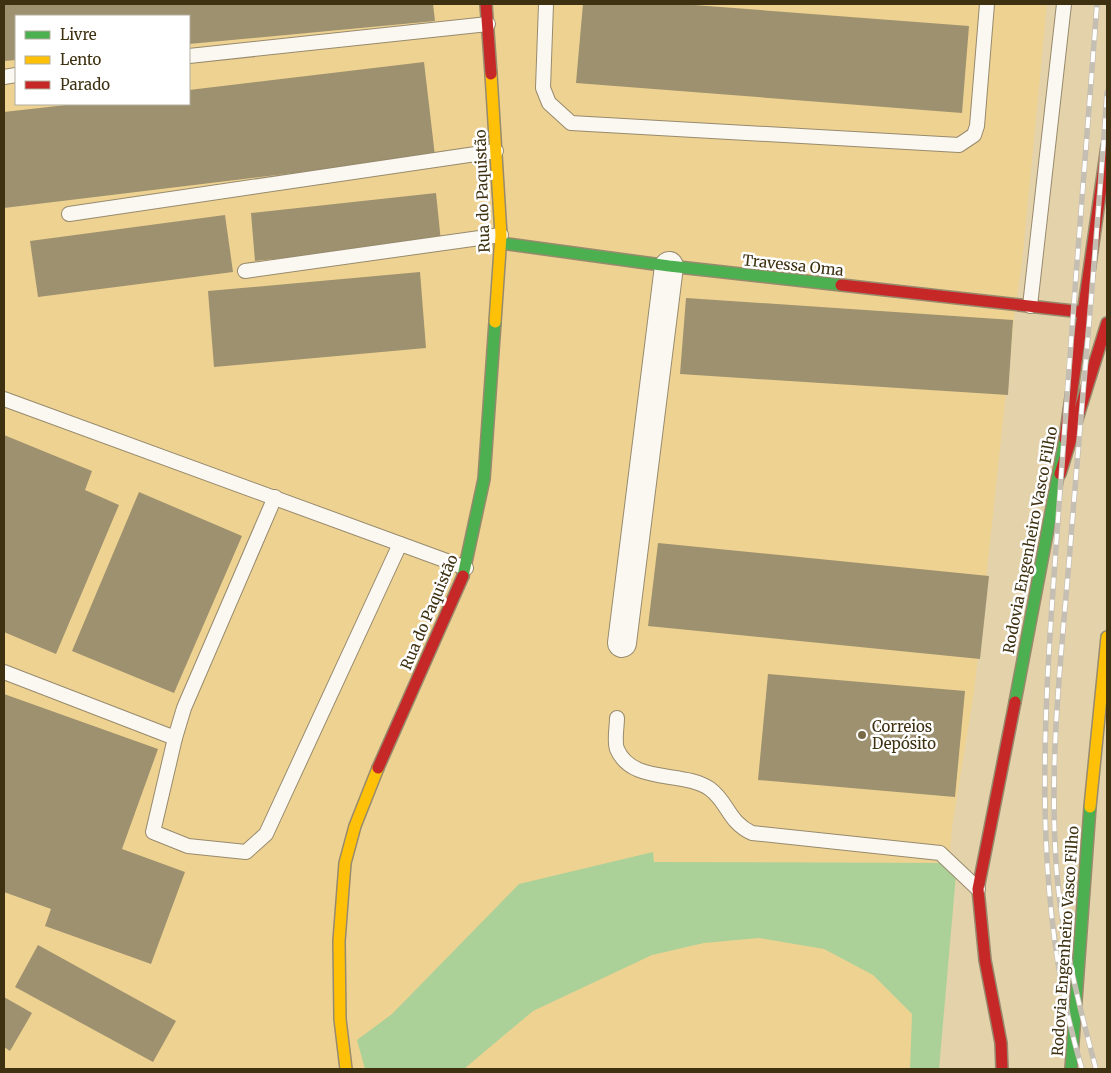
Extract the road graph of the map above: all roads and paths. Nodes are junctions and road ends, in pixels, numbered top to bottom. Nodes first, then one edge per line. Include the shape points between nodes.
1 (486, 4) edge
2 (546, 4) edge
3 (987, 4) edge
4 (1064, 4) edge
5 (488, 24) junction
6 (190, 56) edge
7 (1107, 146) edge
8 (496, 152) junction
9 (69, 214) dead end
10 (501, 239) junction
11 (669, 266) junction
12 (245, 271) dead end
13 (1030, 306) junction
14 (1082, 312) junction
15 (1107, 323) edge
16 (4, 399) edge
17 (1060, 474) junction
18 (275, 497) junction
19 (400, 544) junction
20 (466, 568) junction
21 (1107, 637) edge
22 (622, 643) dead end
23 (4, 672) edge
24 (617, 718) dead end
25 (175, 738) junction
26 (978, 889) junction
27 (346, 1069) edge
28 (1002, 1069) edge
29 (1071, 1069) edge

1 - 5 main road, Rua do Paquistão
2 - 3 lane via 543,88 549,103 571,123 959,145 974,135 977,126
4 - 13 lane
5 - 6 lane
5 - 8 main road, Rua do Paquistão
7 - 14 main road, Rodovia Engenheiro Vasco Filho
8 - 9 lane
8 - 10 main road, Rua do Paquistão
10 - 11 main road, Travessa Oma
10 - 12 lane
10 - 20 main road, Rua do Paquistão via 484,479
11 - 13 main road, Travessa Oma
11 - 22 street
13 - 14 main road, Travessa Oma
14 - 17 main road, Rodovia Engenheiro Vasco Filho
15 - 17 main road
16 - 18 lane
17 - 26 main road, Rodovia Engenheiro Vasco Filho
18 - 19 lane
18 - 25 lane via 184,708
19 - 20 lane
19 - 25 lane via 266,834 246,852 188,846 153,832
20 - 27 main road, Rua do Paquistão via 369,789 345,863 339,941 340,1019
21 - 29 main road, Rodovia Engenheiro Vasco Filho via 1088,829
23 - 25 lane
24 - 26 lane via 616,747 624,760 661,777 700,783 712,790 739,827 752,833 940,853
26 - 28 main road, Rodovia Engenheiro Vasco Filho

